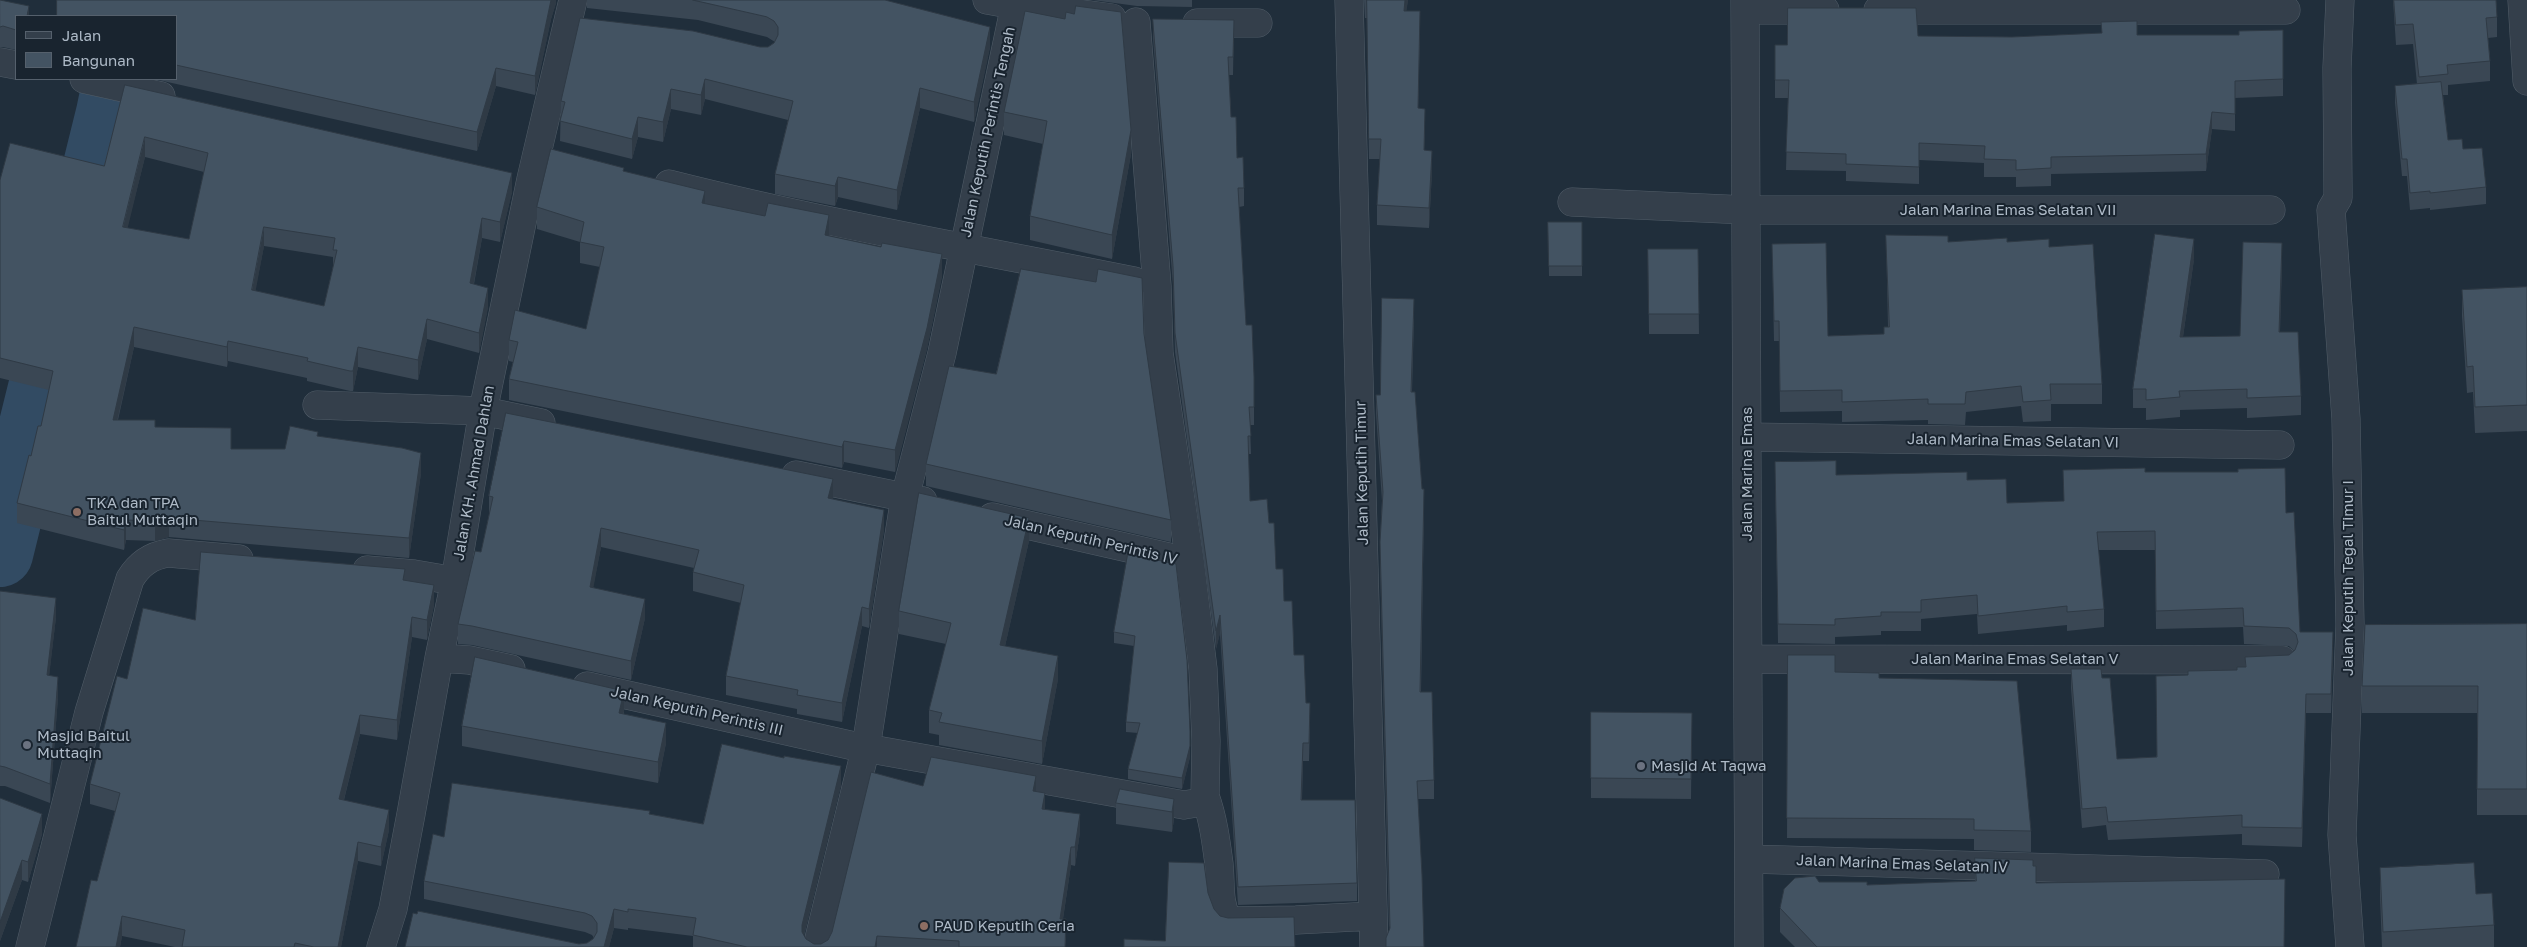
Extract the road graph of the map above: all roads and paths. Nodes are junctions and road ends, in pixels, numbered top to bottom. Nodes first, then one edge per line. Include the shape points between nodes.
1 (987, 0) edge
2 (1349, 0) edge
3 (2522, 0) edge
4 (1016, 2) edge
5 (1745, 5) edge
6 (2339, 6) edge
7 (570, 10) edge
8 (2286, 10) dead end
9 (1136, 22) junction
10 (1258, 23) dead end
11 (594, 24) edge
12 (0, 62) edge
13 (15, 65) edge
14 (90, 80) edge
15 (2527, 81) edge
16 (186, 101) edge
17 (537, 151) junction
18 (565, 158) edge
19 (502, 173) edge
20 (641, 177) edge
21 (531, 179) junction
22 (1572, 202) dead end
23 (1746, 210) junction
24 (2271, 210) dead end
25 (963, 247) junction
26 (1157, 286) junction
27 (317, 405) dead end
28 (483, 411) junction
29 (562, 427) edge
30 (1747, 437) junction
31 (2280, 445) dead end
32 (767, 469) edge
33 (905, 497) junction
34 (943, 506) edge
35 (971, 512) edge
36 (267, 561) edge
37 (1190, 562) junction
38 (345, 568) edge
39 (455, 581) junction
40 (438, 658) junction
41 (1748, 659) junction
42 (2282, 660) edge
43 (536, 675) edge
44 (565, 681) edge
45 (866, 747) junction
46 (1195, 800) junction
47 (34, 814) edge
48 (60, 824) junction
49 (1749, 859) junction
50 (2265, 874) dead end
51 (393, 909) junction
52 (420, 914) edge
53 (1373, 916) junction
54 (30, 947) edge
55 (381, 947) edge
56 (817, 947) edge
57 (1374, 947) edge
58 (1749, 947) edge
59 (2350, 947) edge

1 - 4 street
2 - 53 street, Jalan Keputih Timur
3 - 15 street
4 - 9 street
4 - 25 street, Jalan Keputih Perintis Tengah
5 - 8 street
5 - 23 street, Jalan Marina Emas
6 - 59 street, Jalan Keputih Tegal Timur I via 2338,198 2331,210 2346,439 2350,625 2342,835
7 - 11 street
7 - 17 street, Jalan KH. Ahmad Dahlan
9 - 10 street
9 - 26 street
12 - 13 street
14 - 16 street
17 - 18 street
17 - 21 street, Jalan KH. Ahmad Dahlan
19 - 21 street
20 - 25 street via 754,206
21 - 28 street, Jalan KH. Ahmad Dahlan
22 - 23 street, Jalan Marina Emas Selatan VII
23 - 24 street, Jalan Marina Emas Selatan VII
23 - 30 street, Jalan Marina Emas
25 - 26 street
25 - 33 street, Jalan Keputih Perintis Tengah via 942,353
26 - 37 street via 1162,390
27 - 28 street
28 - 29 street
28 - 39 street, Jalan KH. Ahmad Dahlan
30 - 31 street, Jalan Marina Emas Selatan VI
30 - 41 street, Jalan Marina Emas
32 - 33 street
33 - 34 street
33 - 45 street
35 - 37 street, Jalan Keputih Perintis IV
36 - 48 street via 168,553 144,561 136,570 121,603
37 - 46 street via 1203,668 1206,741
38 - 39 street
39 - 40 street, Jalan KH. Ahmad Dahlan
40 - 43 street via 469,660
40 - 51 street, Jalan KH. Ahmad Dahlan
41 - 42 street, Jalan Marina Emas Selatan V
41 - 49 street, Jalan Marina Emas
44 - 45 street, Jalan Keputih Perintis III
45 - 46 street, Jalan Keputih Perintis III
45 - 56 street
46 - 53 street via 1212,815 1221,908 1228,921
47 - 48 street
48 - 54 street
49 - 50 street, Jalan Marina Emas Selatan IV
49 - 58 street, Jalan Marina Emas
51 - 52 street
51 - 55 street, Jalan KH. Ahmad Dahlan
53 - 57 street, Jalan Keputih Timur

